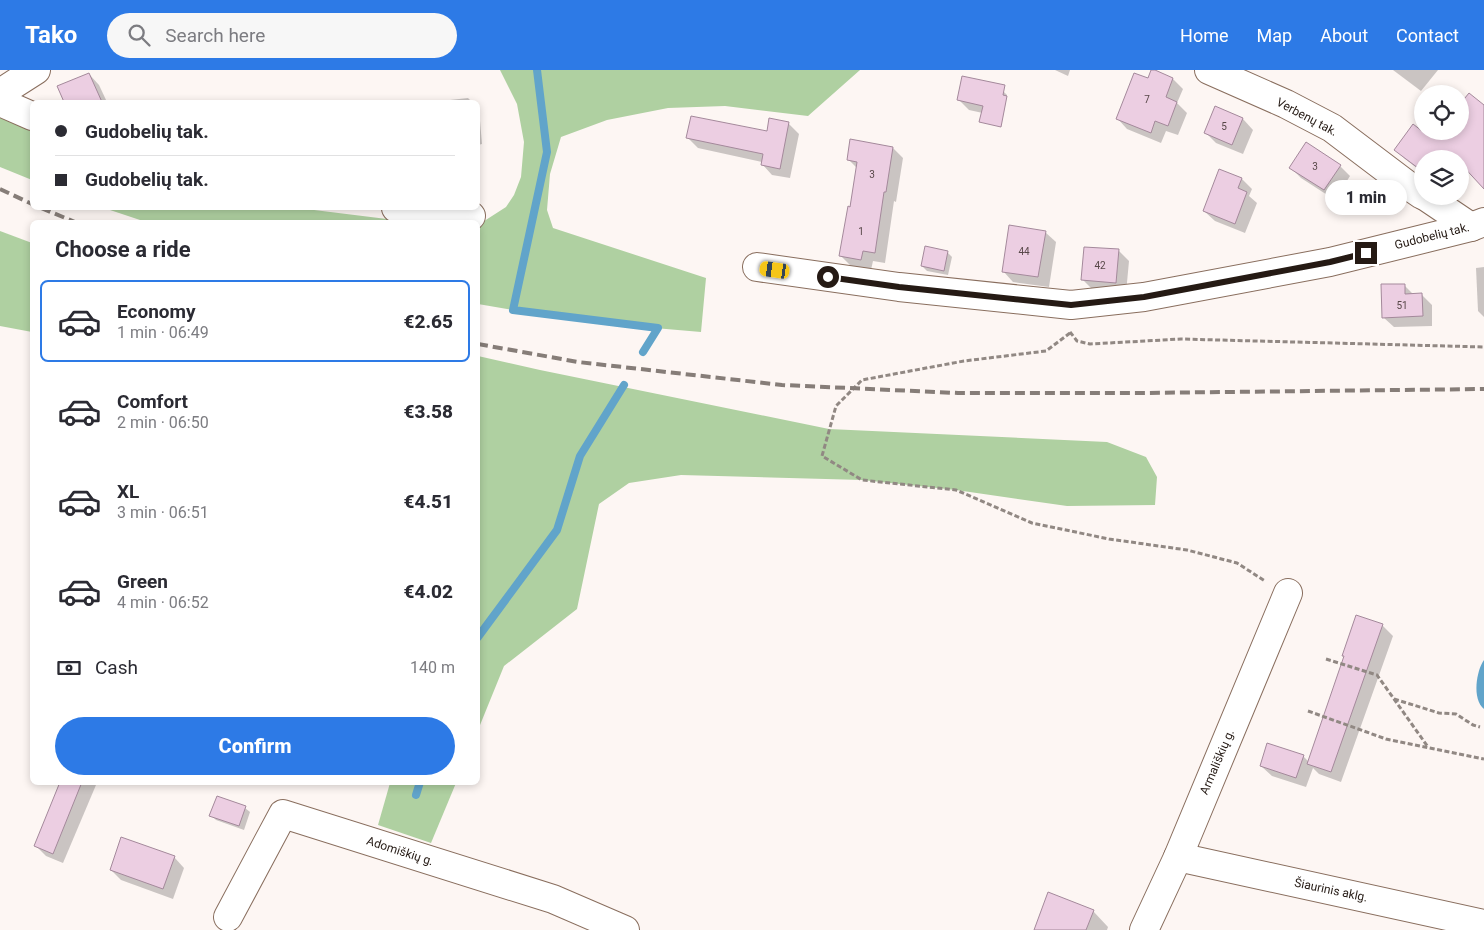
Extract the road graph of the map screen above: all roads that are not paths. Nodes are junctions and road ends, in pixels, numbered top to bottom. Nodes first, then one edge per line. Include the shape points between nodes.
1 (36, 70) edge
2 (1209, 70) edge
3 (0, 93) edge
4 (0, 102) edge
5 (30, 115) edge
6 (1414, 189) edge
7 (1441, 205) edge
8 (415, 210) edge
9 (471, 216) dead end
10 (1477, 224) edge
11 (757, 267) dead end
12 (1288, 593) road end
13 (1178, 857) junction
14 (228, 917) dead end
15 (1484, 924) edge
16 (625, 930) edge
17 (1144, 930) edge

1 - 3 street
2 - 6 street, Verbenų tak. via 1332,128
4 - 5 street
7 - 10 street, Verbenų tak.
8 - 9 street
10 - 11 street, Gudobelių tak. via 1330,262 1144,297 1071,305 899,287
12 - 13 street, Armališkių g.
13 - 15 street, Šiaurinis aklg.
13 - 17 street, Armališkių g.
14 - 16 street, Adomiškių g. via 283,814 552,900

